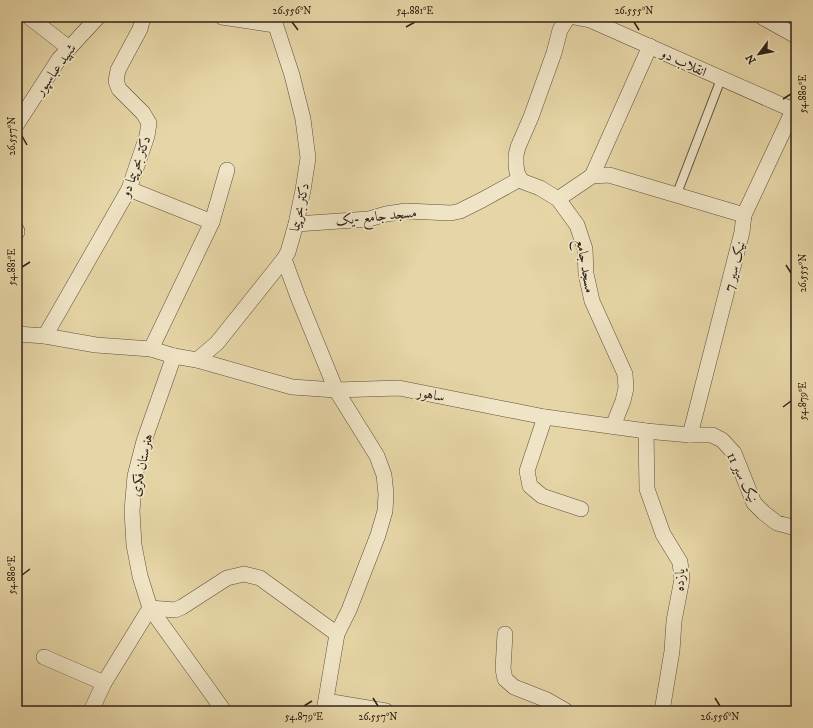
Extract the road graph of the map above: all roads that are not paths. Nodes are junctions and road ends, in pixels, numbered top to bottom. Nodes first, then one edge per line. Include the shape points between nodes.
1 (29, 17) edge
2 (98, 17) edge
3 (143, 17) edge
4 (222, 17) edge
5 (568, 17) edge
6 (574, 17) edge
7 (762, 17) edge
8 (274, 21) edge
9 (796, 36) edge
10 (650, 46) junction
11 (69, 48) junction
12 (722, 79) junction
13 (794, 107) edge
14 (17, 124) edge
15 (227, 170) dead end
16 (592, 176) junction
17 (520, 178) junction
18 (129, 189) junction
19 (676, 196) junction
20 (558, 199) junction
21 (744, 215) junction
22 (212, 222) junction
23 (296, 224) junction
24 (284, 259) junction
25 (17, 334) edge
26 (45, 336) junction
27 (151, 349) junction
28 (174, 356) junction
29 (197, 360) junction
30 (336, 390) junction
31 (546, 416) junction
32 (613, 426) junction
33 (646, 431) junction
34 (690, 435) junction
35 (580, 509) dead end
36 (796, 528) edge
37 (150, 608) junction
38 (337, 634) junction
39 (505, 634) dead end
40 (44, 657) dead end
41 (104, 684) junction
42 (325, 706) edge
43 (90, 711) edge
44 (224, 711) edge
45 (386, 711) edge
46 (566, 711) edge
47 (662, 711) edge

1 - 11 street
2 - 11 street, شهید عباسپور
3 - 18 street, دکتر بحرپیما دو via 140,29 118,70 116,81 119,89 143,113 149,123
4 - 8 street
5 - 17 street via 560,30 554,53 518,147 516,165
6 - 10 street, انقلاب دو via 590,20
7 - 9 street
8 - 23 street, دکتر بحرپیما via 303,119 308,158
10 - 12 street, انقلاب دو
10 - 16 street
11 - 14 street, شهید عباسپور via 58,60
12 - 13 street, انقلاب دو
12 - 19 lane
13 - 21 street, نیک سیر 7
15 - 22 street
16 - 19 street via 609,175
16 - 20 street
17 - 20 street, مسجد جامع
17 - 23 street, مسجد جامع -یک via 471,206 451,213 406,211 370,219
18 - 22 street
18 - 26 street, دکتر بحرپیما دو
19 - 21 street
20 - 32 street, مسجد جامع via 577,225 585,248 586,274 592,301 625,374 626,388 623,401
21 - 34 street, نیک سیر 7 via 742,232
22 - 27 street
23 - 24 street, دکتر بحرپیما
24 - 29 street, دکتر بحرپیما via 217,343
24 - 30 street
25 - 26 street
26 - 27 street via 96,345
27 - 28 street
28 - 29 street, ساهور
28 - 37 street, هنرستان فکری via 144,441 135,476 132,511 134,545
29 - 30 street, ساهور via 292,387
30 - 31 street, ساهور via 399,388
30 - 38 street via 377,456 384,475 386,494 385,511 378,535
31 - 32 street, ساهور
31 - 35 street via 527,471 530,486 542,496
32 - 33 street, ساهور
33 - 34 street, ساهور
33 - 47 street, یازده via 647,489 663,534 680,562 682,579
34 - 36 street, نیک سیر 11 via 712,435 722,440 734,453 754,503 778,523
37 - 38 street via 175,610 227,578 244,574 260,578
37 - 41 street
37 - 44 street, هنرستان فکری
38 - 42 street
39 - 46 street via 505,679 514,687 547,700
40 - 41 street
41 - 43 street
42 - 45 street

